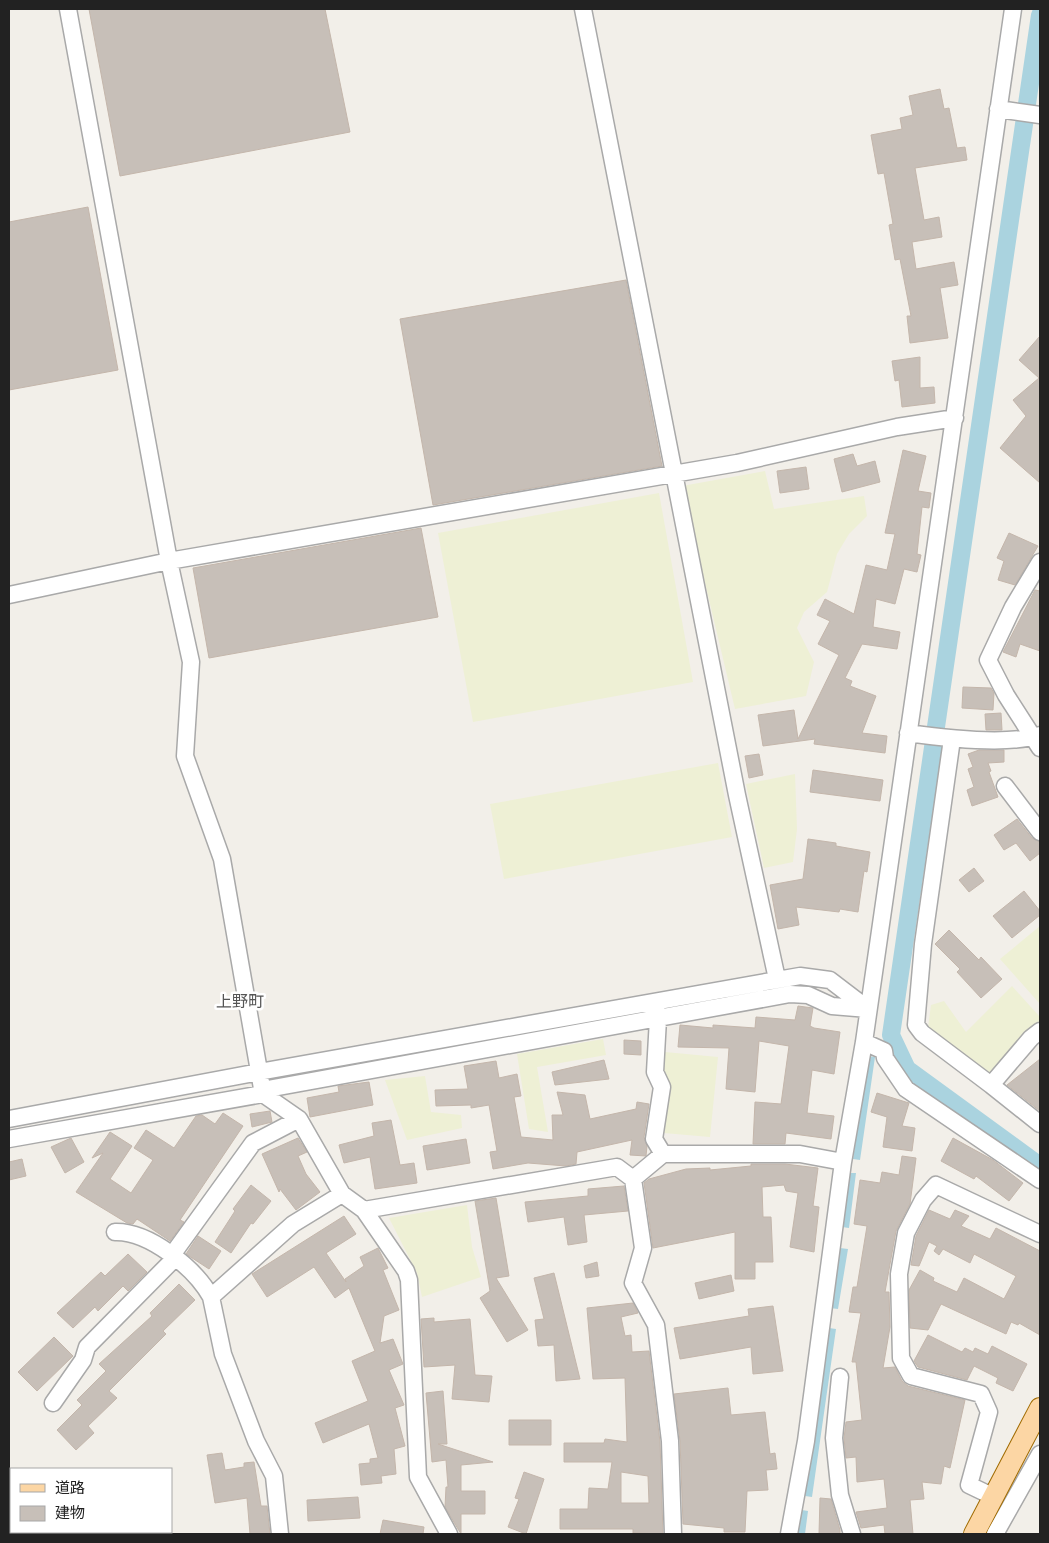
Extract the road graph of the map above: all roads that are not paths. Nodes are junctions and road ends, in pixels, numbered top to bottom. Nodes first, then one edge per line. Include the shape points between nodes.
1 (68, 9) edge
2 (583, 9) edge
3 (1013, 9) edge
4 (998, 109) junction
5 (1040, 115) edge
6 (955, 418) junction
7 (675, 473) junction
8 (169, 561) junction
9 (1040, 562) edge
10 (9, 595) edge
11 (909, 733) junction
12 (951, 739) junction
13 (1038, 740) edge
14 (1005, 786) dead end
15 (1040, 832) edge
16 (776, 979) junction
17 (655, 1001) junction
18 (868, 1009) junction
19 (600, 1011) junction
20 (658, 1018) junction
21 (605, 1028) junction
22 (1040, 1031) edge
23 (864, 1042) junction
24 (259, 1072) junction
25 (991, 1084) junction
26 (263, 1092) junction
27 (9, 1119) edge
28 (299, 1119) junction
29 (1040, 1124) edge
30 (9, 1139) edge
31 (663, 1154) junction
32 (843, 1162) junction
33 (633, 1179) junction
34 (1040, 1180) edge
35 (342, 1194) junction
36 (364, 1210) junction
37 (115, 1232) dead end
38 (1040, 1234) edge
39 (172, 1255) junction
40 (211, 1297) junction
41 (840, 1377) dead end
42 (53, 1403) dead end
43 (1040, 1408) edge
44 (1040, 1454) edge
45 (997, 1506) junction
46 (280, 1534) edge
47 (449, 1534) edge
48 (673, 1534) edge
49 (789, 1534) edge
50 (852, 1534) edge
51 (974, 1534) edge
52 (995, 1534) edge

1 - 8 street
2 - 7 street
3 - 4 street
4 - 5 street
4 - 6 street
6 - 7 street
6 - 11 street
7 - 8 street
7 - 16 street
8 - 10 street
8 - 24 street via 191,662 184,756 222,859
9 - 13 street via 1013,607 988,660
11 - 12 street
11 - 18 street
12 - 13 street
12 - 25 street via 923,944 916,1025 922,1033
14 - 15 street
16 - 17 street
16 - 18 street via 800,976 830,980
17 - 19 street
17 - 20 street
18 - 20 street via 832,1006 808,995 790,994
18 - 23 street
19 - 21 street
19 - 24 street
20 - 21 street
20 - 31 street via 655,1072 662,1086 654,1139
21 - 26 street
22 - 25 street
23 - 32 street
23 - 34 street via 884,1051 885,1058 906,1089
24 - 26 street
24 - 27 street
25 - 29 street
26 - 28 street
26 - 30 street
28 - 35 street
28 - 39 street via 252,1144
31 - 32 street via 800,1154
31 - 33 street
32 - 49 street via 806,1441
33 - 36 street via 617,1167
33 - 48 street via 643,1248 633,1283 656,1325 670,1442
35 - 36 street
35 - 40 street via 293,1224
36 - 47 street via 409,1280 418,1477
37 - 39 street via 129,1232
38 - 45 street via 936,1185 922,1200 906,1233 899,1274 901,1358 911,1376 981,1394 989,1412 969,1485
39 - 40 street via 191,1269
39 - 42 street via 170,1262 87,1347 83,1360
40 - 46 street via 223,1354 256,1441 274,1476
41 - 50 street via 834,1438 840,1494
43 - 45 main road
44 - 45 street
45 - 51 main road
45 - 52 street

